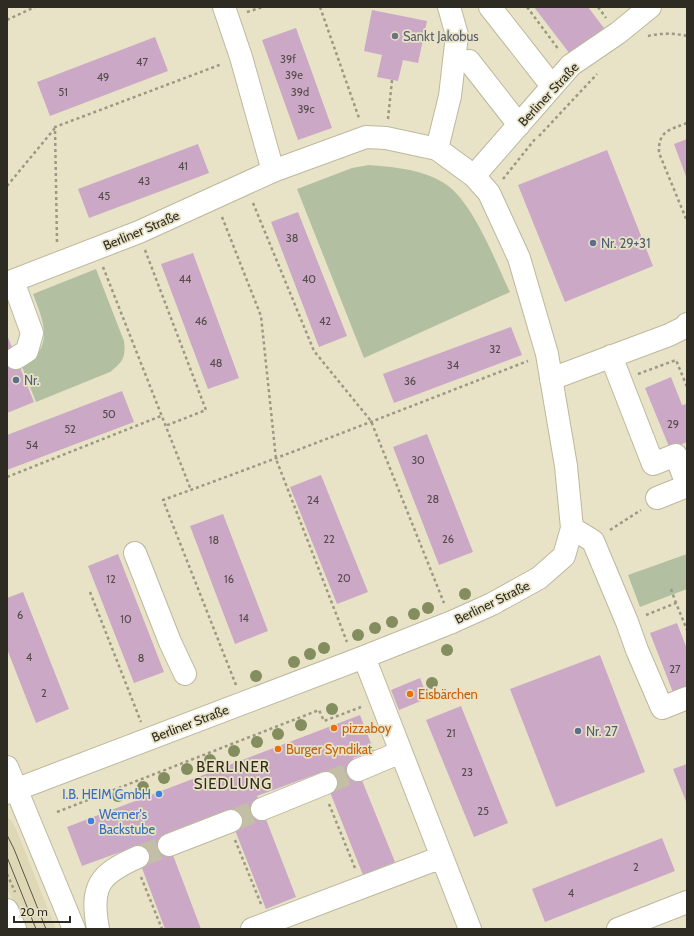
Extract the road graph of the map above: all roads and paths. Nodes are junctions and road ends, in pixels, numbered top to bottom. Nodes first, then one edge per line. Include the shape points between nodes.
1 (35, 7) edge
2 (224, 7) edge
3 (320, 7) edge
4 (449, 7) edge
5 (490, 7) edge
6 (527, 7) edge
7 (650, 7) edge
8 (7, 20) edge
9 (646, 36) dead end
10 (687, 36) edge
11 (241, 57) junction
12 (469, 61) dead end
13 (571, 65) junction
14 (599, 71) dead end
15 (392, 80) dead end
16 (552, 86) junction
17 (687, 123) edge
18 (519, 125) junction
19 (55, 127) junction
20 (376, 138) junction
21 (437, 149) junction
22 (273, 171) junction
23 (474, 176) junction
24 (245, 183) junction
25 (7, 186) edge
26 (489, 194) junction
27 (214, 198) junction
28 (687, 221) edge
29 (139, 232) junction
30 (96, 249) junction
31 (57, 264) junction
32 (10, 282) edge
33 (687, 324) edge
34 (547, 354) junction
35 (611, 356) junction
36 (16, 358) dead end
37 (552, 379) junction
38 (620, 380) junction
39 (687, 387) edge
40 (161, 416) junction
41 (371, 421) junction
42 (164, 426) junction
43 (276, 459) junction
44 (7, 478) edge
45 (687, 485) edge
46 (191, 490) junction
47 (657, 498) joint
48 (572, 528) junction
49 (593, 541) junction
50 (135, 553) dead end
51 (671, 589) dead end
52 (90, 592) dead end
53 (676, 603) junction
54 (452, 622) junction
55 (627, 622) junction
56 (687, 630) edge
57 (359, 659) junction
58 (186, 674) dead end
59 (687, 698) edge
60 (380, 700) junction
61 (244, 703) junction
62 (148, 739) junction
63 (401, 752) junction
64 (7, 767) edge
65 (358, 770) tunnel mouth
66 (324, 784) joint
67 (12, 791) edge
68 (262, 809) tunnel mouth
69 (57, 812) dead end
70 (230, 822) joint
71 (169, 845) tunnel mouth
72 (442, 857) junction
73 (139, 865) joint
74 (7, 874) edge
75 (9, 880) dead end
76 (362, 887) junction
77 (687, 902) edge
78 (7, 910) edge
79 (75, 926) edge
80 (261, 926) edge
81 (15, 929) edge
82 (98, 929) edge
83 (162, 929) edge
84 (470, 929) edge
85 (618, 929) edge

1 - 8 path
2 - 11 street
3 - 20 path
4 - 21 street via 457,36 450,96
5 - 16 street
6 - 13 path
7 - 13 street, Berliner Straße via 618,33
9 - 10 path
11 - 19 path
11 - 22 street
12 - 18 street
13 - 16 street, Berliner Straße
14 - 26 path via 537,137
15 - 20 path
16 - 18 street, Berliner Straße
17 - 28 path via 667,130 659,144 659,153
18 - 23 street, Berliner Straße
19 - 25 path
19 - 31 path
20 - 21 street, Berliner Straße
20 - 22 street, Berliner Straße
21 - 23 street, Berliner Straße
22 - 24 street, Berliner Straße
23 - 26 street, Berliner Straße
24 - 27 street, Berliner Straße
24 - 41 path via 314,351
26 - 34 street, Berliner Straße via 519,258
27 - 29 street, Berliner Straße
27 - 43 path via 261,316
29 - 30 street, Berliner Straße
29 - 42 path via 206,410
30 - 31 street, Berliner Straße
30 - 40 path
31 - 32 street, Berliner Straße
32 - 36 street via 32,333 26,351
33 - 35 street via 668,335
34 - 37 street, Berliner Straße
34 - 41 path
35 - 37 street
35 - 38 street
37 - 48 street, Berliner Straße via 566,466
38 - 39 path via 676,360
38 - 45 street via 653,464 676,455
40 - 42 path
40 - 44 path
41 - 43 path
41 - 54 path
42 - 46 path
43 - 46 path
43 - 57 path
45 - 47 street
46 - 61 path via 163,500
47 - 49 path
48 - 49 street
48 - 54 street, Berliner Straße via 564,556 539,578 494,603
49 - 55 street
50 - 58 street via 170,642
51 - 53 path
52 - 62 path
53 - 55 path
53 - 56 path
54 - 57 street, Berliner Straße
55 - 59 street via 662,708
57 - 60 street
57 - 61 street, Berliner Straße
60 - 63 street
60 - 69 path via 324,721 319,710
61 - 62 street, Berliner Straße
62 - 67 street, Berliner Straße
63 - 65 street
63 - 72 street
64 - 67 street
66 - 68 street
66 - 76 path
67 - 79 street
70 - 71 street
70 - 80 path
72 - 76 street
72 - 84 street
73 - 82 street via 119,866 104,876 98,887 95,912
73 - 83 path
74 - 75 path
76 - 80 street
77 - 85 street
78 - 81 street

